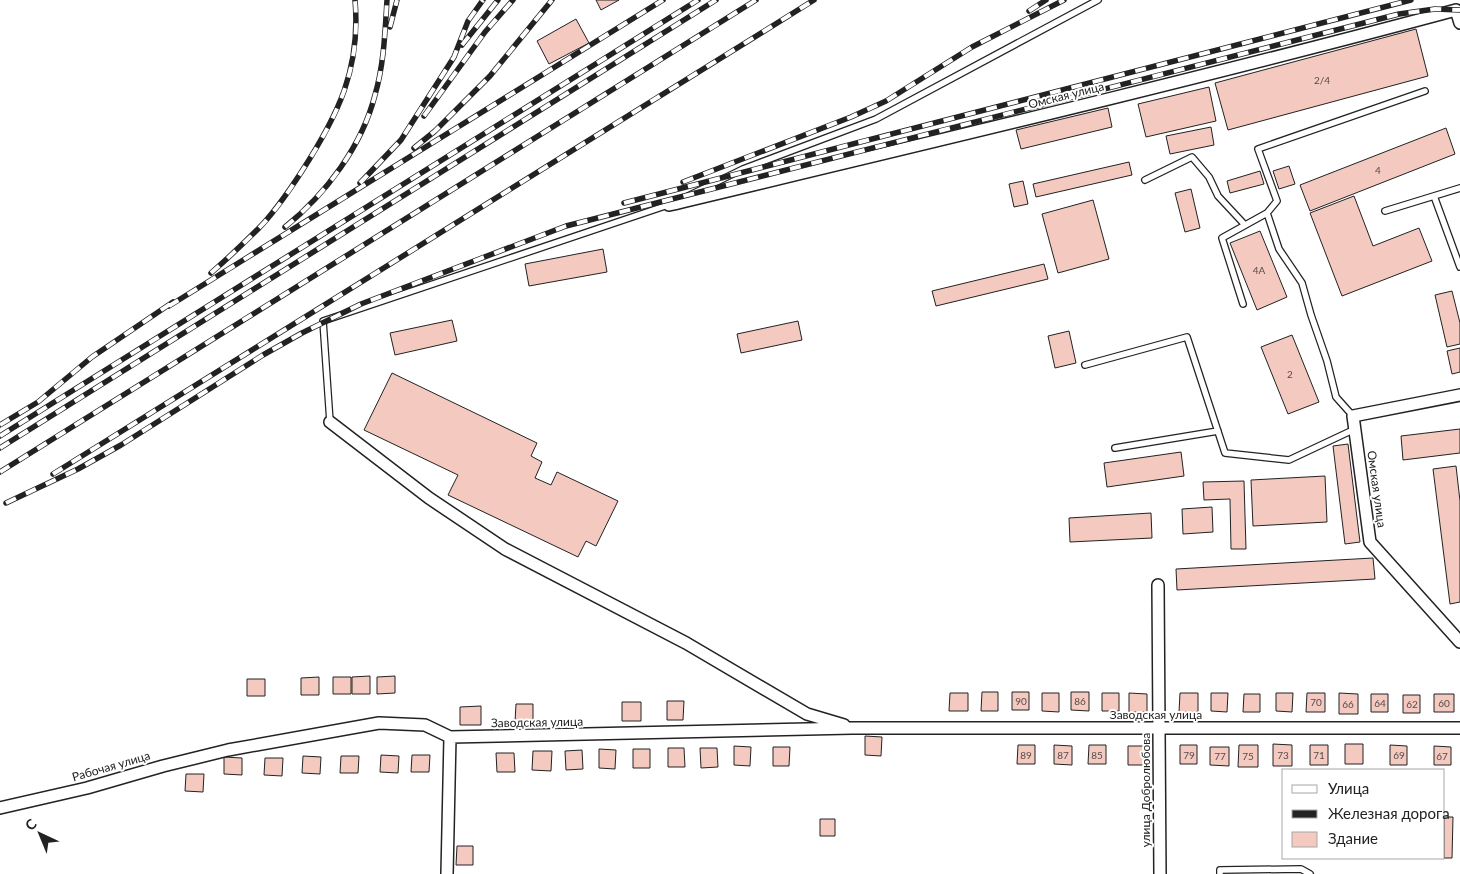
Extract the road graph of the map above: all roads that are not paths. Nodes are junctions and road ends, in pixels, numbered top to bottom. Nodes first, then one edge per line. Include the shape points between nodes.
1 (1098, 0) edge
2 (1455, 5) edge
3 (1460, 23) edge
4 (1425, 91) dead end
5 (1145, 180) dead end
6 (1460, 188) edge
7 (1434, 196) junction
8 (669, 205) junction
9 (1385, 211) dead end
10 (1267, 213) junction
11 (1245, 225) junction
12 (1460, 267) edge
13 (1243, 304) dead end
14 (1085, 365) dead end
15 (1460, 395) edge
16 (1353, 416) junction
17 (330, 422) joint
18 (1355, 429) junction
19 (1218, 431) junction
20 (1114, 448) dead end
21 (1158, 585) dead end
22 (1460, 642) edge
23 (852, 728) junction
24 (1159, 728) junction
25 (1460, 728) edge
26 (450, 738) junction
27 (228, 750) joint
28 (0, 808) edge
29 (447, 874) edge
30 (1160, 874) edge
31 (1220, 874) edge
32 (1310, 874) edge

1 - 8 lane via 876,119 743,169
2 - 3 street, Омская улица
2 - 8 street, Омская улица via 1314,48
4 - 10 lane via 1258,150 1277,201
5 - 11 lane via 1192,157 1209,177 1218,196
6 - 7 lane
7 - 9 lane
7 - 12 lane
8 - 17 lane via 323,321
10 - 11 lane
10 - 16 lane via 1279,249 1302,283 1336,397
11 - 13 lane via 1222,238
14 - 19 lane via 1187,337
15 - 16 street
16 - 18 street, Омская улица
17 - 23 street, Заводская улица via 428,498 505,549 686,643 807,714
18 - 19 lane via 1289,460 1225,453
18 - 22 street, Омская улица via 1370,542
19 - 20 lane
21 - 24 street, улица Добролюбова
23 - 24 street, Заводская улица
23 - 26 street, Заводская улица
24 - 25 street, Заводская улица
24 - 30 street, улица Добролюбова
26 - 27 street, Заводская улица via 425,725 379,723
26 - 29 street
27 - 28 street, Рабочая улица
31 - 32 lane via 1220,870 1301,869

